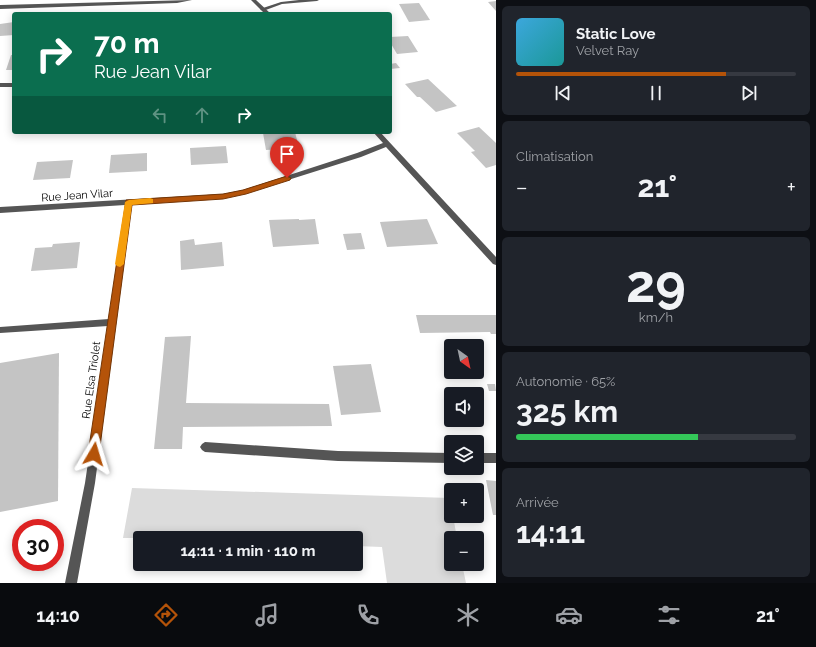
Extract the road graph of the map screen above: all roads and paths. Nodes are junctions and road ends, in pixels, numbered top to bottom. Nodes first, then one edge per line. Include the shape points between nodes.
1 (190, 0) edge
2 (253, 0) edge
3 (317, 0) edge
4 (0, 7) edge
5 (263, 9) junction
6 (266, 12) edge
7 (0, 85) edge
8 (12, 85) edge
9 (378, 134) edge
10 (387, 144) junction
11 (129, 202) junction
12 (0, 210) edge
13 (496, 262) edge
14 (111, 322) junction
15 (0, 330) edge
16 (205, 448) dead end
17 (444, 458) edge
18 (484, 458) edge
19 (496, 458) edge
20 (71, 583) edge

1 - 4 street
2 - 5 street
3 - 5 street via 281,3
5 - 6 street
7 - 8 street
9 - 10 street
10 - 11 street, Rue Jean Vilar via 244,192 223,196
10 - 13 street
11 - 12 street, Rue Jean Vilar
11 - 14 street, Rue Elsa Triolet
14 - 15 street
14 - 20 street, Rue Elsa Triolet via 90,483
16 - 17 street via 338,456
18 - 19 street

